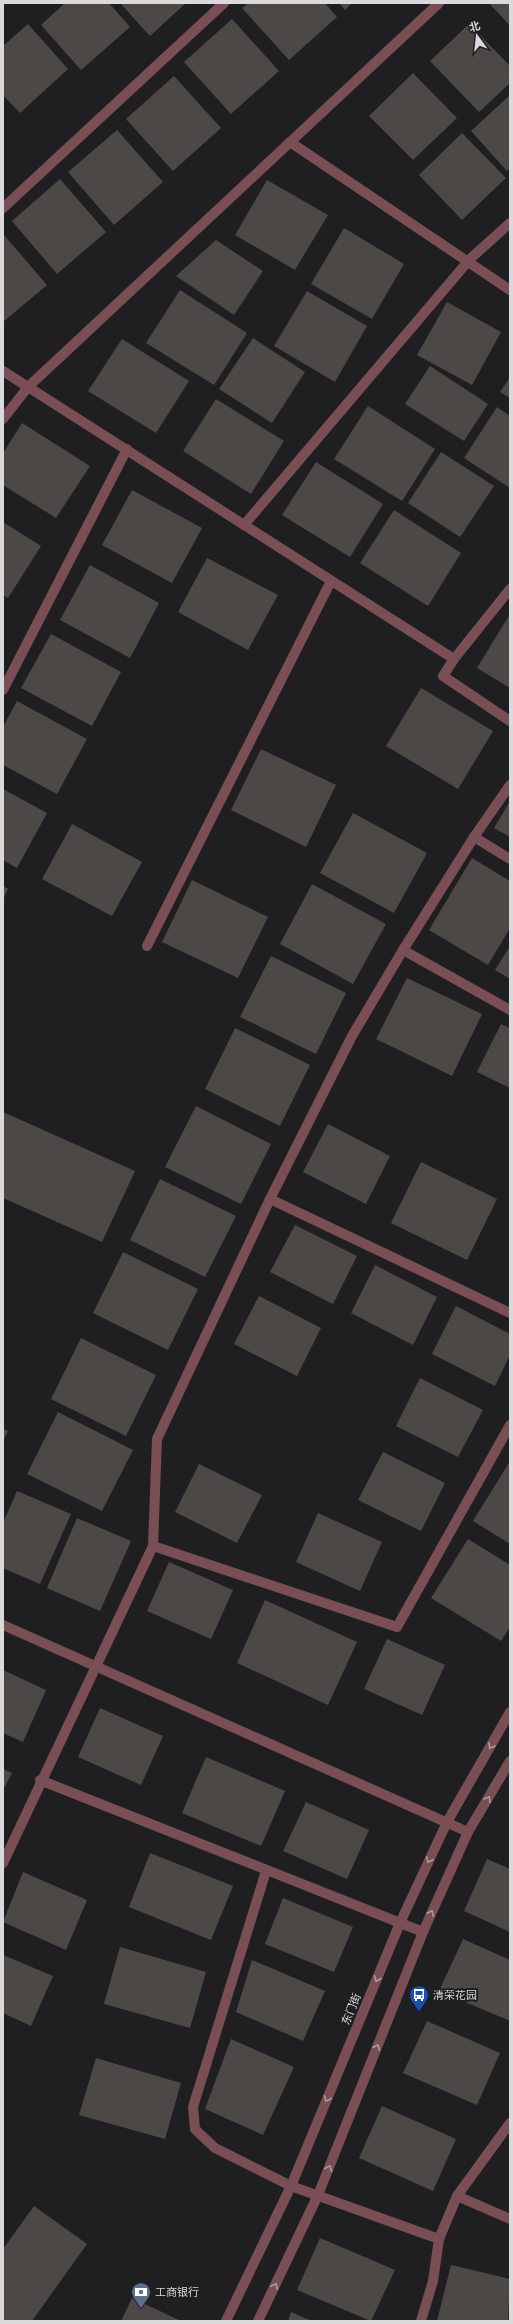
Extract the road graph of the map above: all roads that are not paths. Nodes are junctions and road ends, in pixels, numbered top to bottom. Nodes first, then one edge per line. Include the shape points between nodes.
1 (224, 3) edge
2 (439, 3) edge
3 (290, 142) junction
4 (3, 208) edge
5 (510, 223) edge
6 (510, 290) edge
7 (3, 371) edge
8 (28, 387) junction
9 (3, 419) edge
10 (127, 448) junction
11 (244, 525) junction
12 (331, 581) junction
13 (510, 589) edge
14 (454, 659) junction
15 (3, 690) edge
16 (510, 721) edge
17 (510, 785) edge
18 (474, 837) junction
19 (510, 859) edge
20 (147, 946) dead end
21 (403, 950) junction
22 (510, 1010) edge
23 (270, 1199) junction
24 (510, 1313) edge
25 (510, 1425) edge
26 (152, 1546) junction
27 (3, 1625) edge
28 (94, 1666) junction
29 (510, 1712) edge
30 (510, 1761) edge
31 (40, 1780) junction
32 (447, 1822) junction
33 (468, 1832) junction
34 (3, 1863) edge
35 (266, 1871) junction
36 (400, 1923) junction
37 (422, 1932) junction
38 (510, 2123) edge
39 (291, 2186) junction
40 (318, 2195) junction
41 (457, 2196) junction
42 (510, 2219) edge
43 (439, 2239) junction
44 (226, 2321) edge
45 (258, 2321) edge
46 (421, 2321) edge

1 - 4 street
2 - 3 street
3 - 6 street
3 - 8 street
5 - 11 street via 470,259
7 - 8 street
8 - 9 street
8 - 10 street
10 - 11 street
10 - 15 street
11 - 12 street
12 - 14 street
12 - 20 street
13 - 14 street
14 - 16 street via 443,676
17 - 18 street
18 - 19 street
18 - 21 street
21 - 22 street
21 - 23 street via 352,1036
23 - 24 street
23 - 26 street via 157,1439
25 - 26 street via 397,1627
26 - 28 street
27 - 28 street
28 - 31 street
28 - 32 street
29 -> 32 street, 东门街
33 -> 30 street
31 - 34 street
31 - 35 street
32 - 33 street
32 -> 36 street, 东门街
37 -> 33 street
35 - 36 street
35 - 39 street via 193,2107 195,2130 215,2148
36 - 37 street
36 -> 39 street, 东门街
40 -> 37 street
38 - 41 street
39 - 40 street
39 - 44 street, 东门街
40 - 43 street
45 -> 40 street
41 - 42 street
41 - 43 street
43 - 46 street via 433,2281

